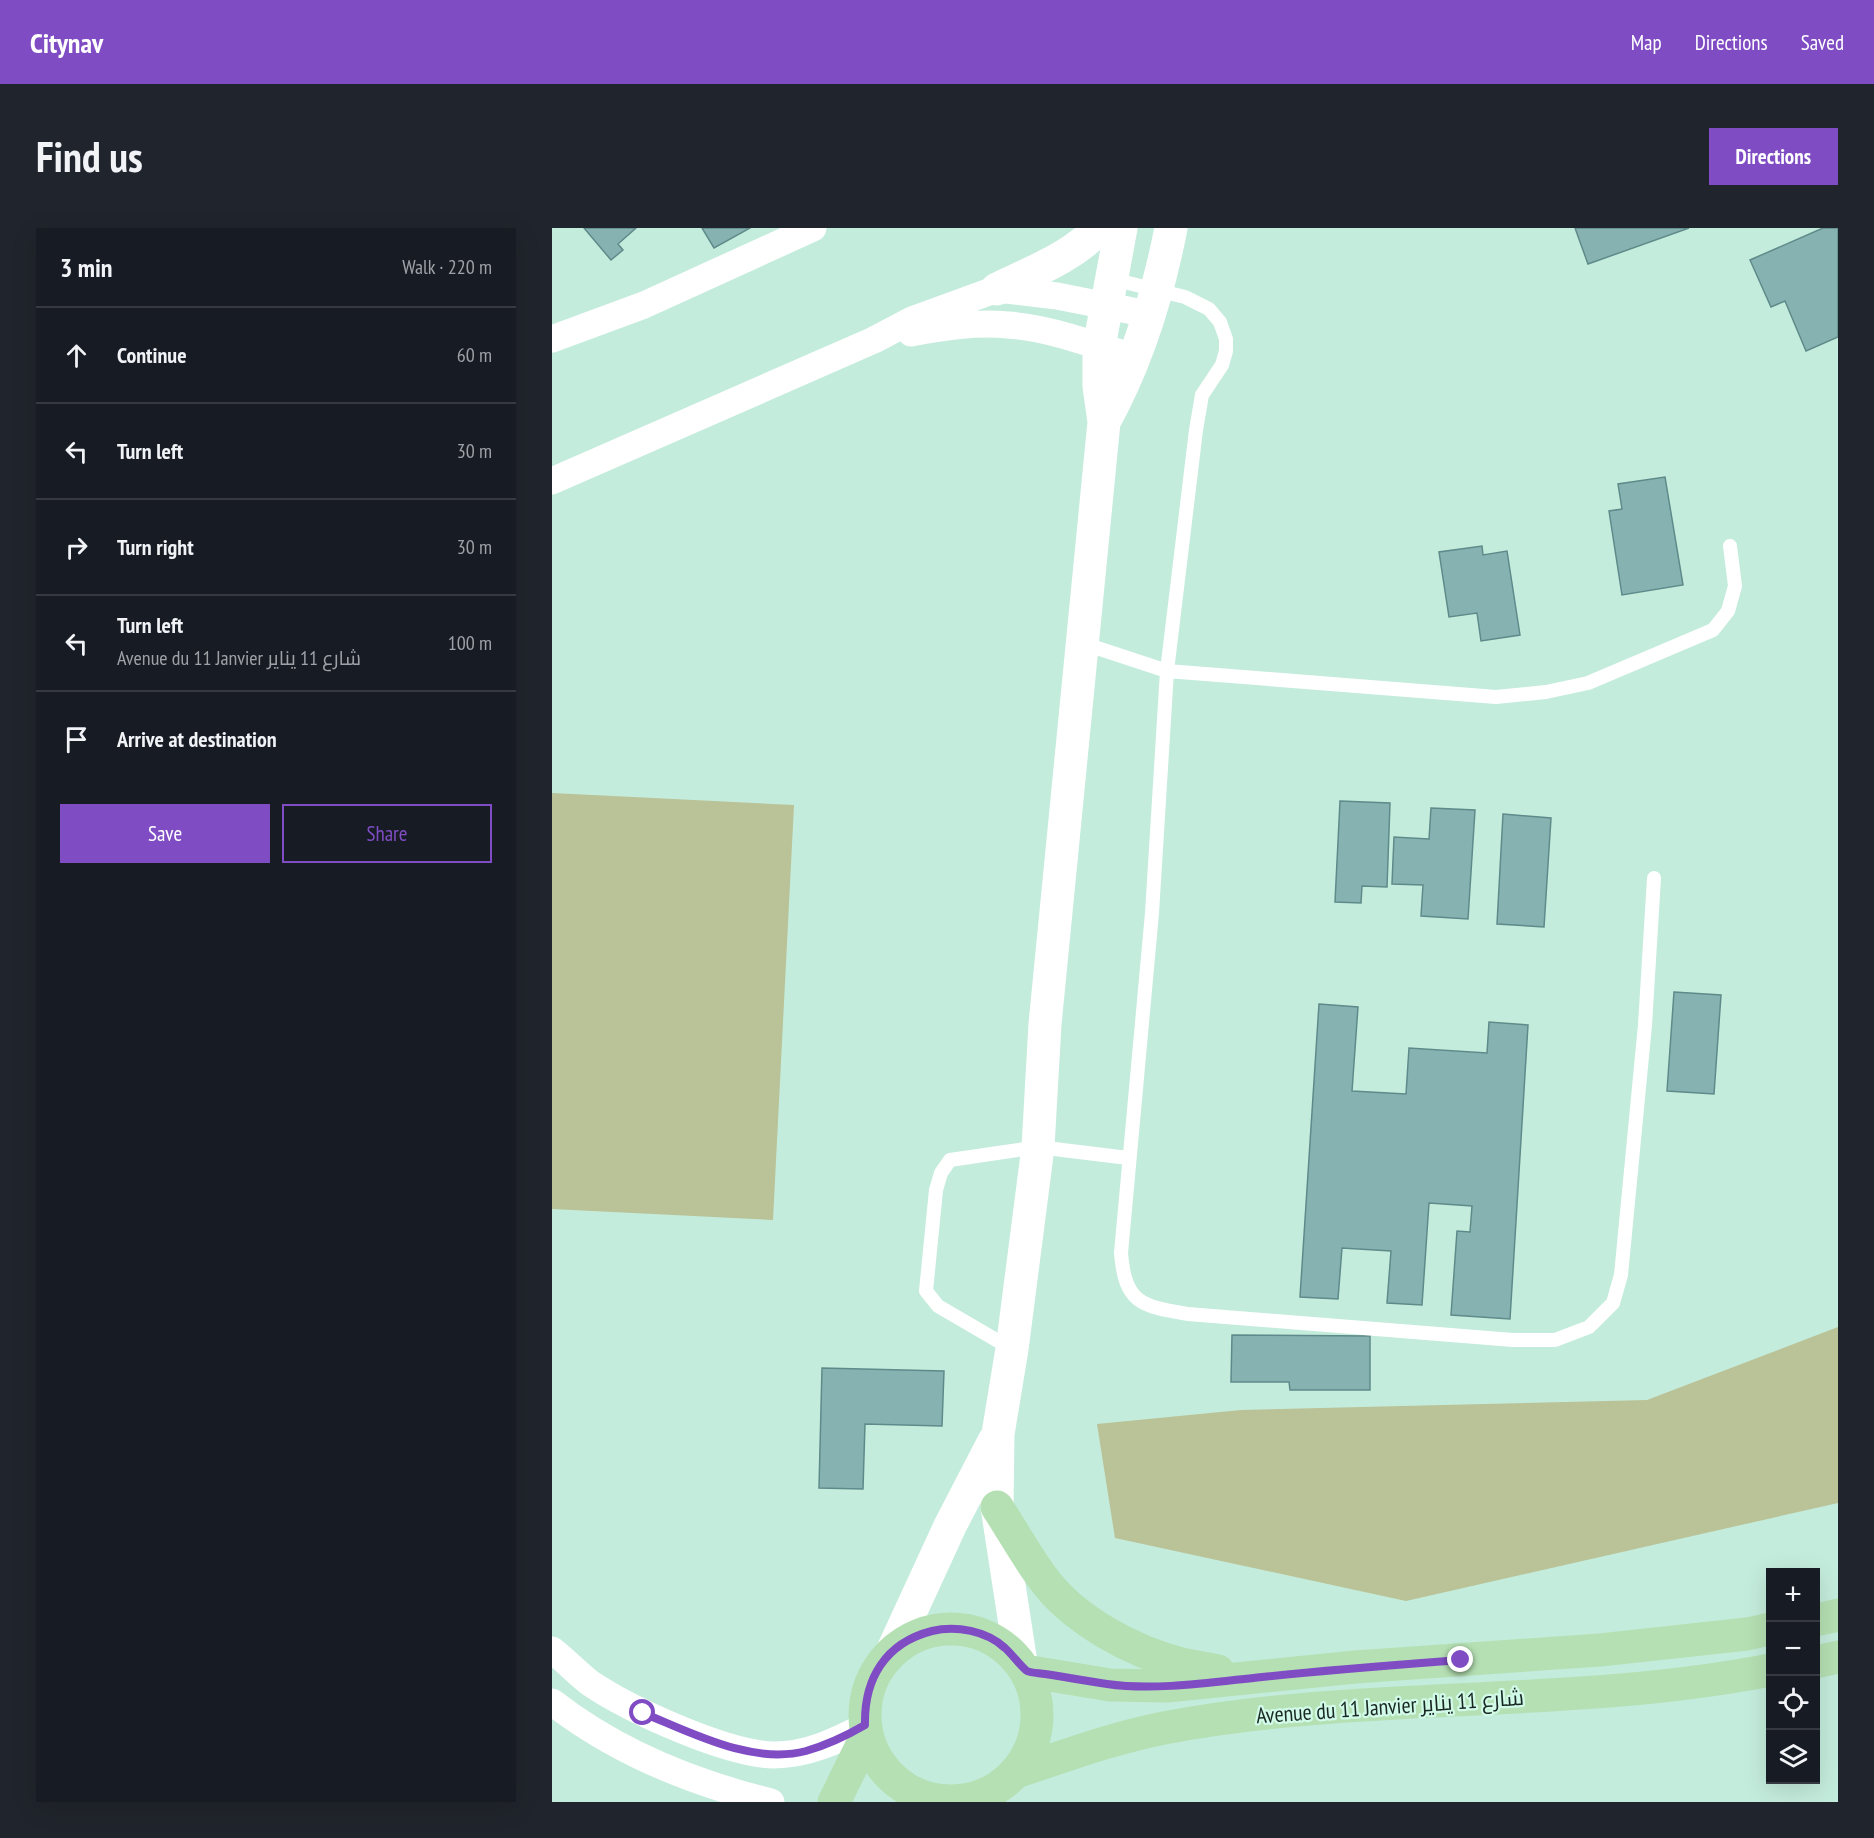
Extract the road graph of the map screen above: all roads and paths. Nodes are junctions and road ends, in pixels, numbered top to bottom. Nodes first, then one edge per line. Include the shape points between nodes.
1 (813, 228) edge
2 (1099, 228) edge
3 (1121, 228) edge
4 (1171, 228) edge
5 (997, 289) junction
6 (1109, 292) junction
7 (1153, 301) junction
8 (552, 339) edge
9 (874, 340) junction
10 (1099, 347) junction
11 (1134, 357) junction
12 (1104, 422) junction
13 (552, 481) edge
14 (1730, 546) dead end
15 (1082, 643) junction
16 (1167, 671) junction
17 (1654, 878) dead end
18 (1038, 1147) junction
19 (1128, 1158) junction
20 (1012, 1349) junction
21 (998, 1434) junction
22 (997, 1507) junction
23 (1838, 1615) edge
24 (1820, 1619) edge
25 (1766, 1630) edge
26 (552, 1650) edge
27 (892, 1652) junction
28 (1838, 1658) edge
29 (1820, 1661) edge
30 (1023, 1667) junction
31 (1766, 1671) edge
32 (1256, 1677) junction
33 (552, 1702) edge
34 (866, 1730) junction
35 (1016, 1772) junction
36 (945, 1801) edge
37 (771, 1802) edge
38 (834, 1802) edge

1 - 8 street via 644,305
2 - 5 street via 1071,250
3 - 6 street
4 - 7 street
5 - 6 street via 1058,296
5 - 9 street via 912,320
6 - 7 street
6 - 10 street
7 - 11 street
7 - 16 lane via 1185,297 1209,309 1220,322 1226,339 1222,365 1202,394
9 - 10 street via 985,324 1047,331
9 - 13 street
10 - 11 street
10 - 12 street
11 - 12 street
12 - 15 street
14 - 16 lane via 1735,586 1728,611 1713,630 1588,683 1557,690 1496,697
15 - 16 lane
15 - 18 street via 1045,1024
16 - 19 lane via 1152,913
17 - 19 lane via 1645,1025 1621,1275 1613,1303 1589,1327 1555,1340 1513,1340 1188,1314 1142,1303 1130,1291 1122,1272
18 - 19 lane
18 - 20 street
18 - 20 lane via 950,1160 936,1190 926,1291 938,1306
20 - 21 street
21 - 22 street
21 - 27 street
22 - 30 street
22 - 32 main road via 1043,1578 1068,1605 1100,1629 1180,1664
23 - 24 main road
25 - 32 main road, Avenue du 11 Janvier شارع 11 يناير via 1600,1650
26 - 34 street via 590,1683 643,1713 742,1749 773,1755 804,1752
27 - 30 main road via 911,1638 934,1630 959,1629 982,1634 1004,1646
27 - 34 main road via 873,1678 866,1701
28 - 29 main road
30 - 32 main road, Avenue du 11 Janvier شارع 11 يناير via 1110,1685 1167,1686
30 - 35 main road via 1035,1696 1037,1723 1034,1741
31 - 35 main road, Avenue du 11 Janvier شارع 11 يناير via 1595,1692 1259,1714 1141,1733
33 - 37 street via 629,1752 685,1776
34 - 36 main road via 877,1761 896,1781 919,1795
34 - 38 main road
35 - 36 main road via 996,1789 972,1799

